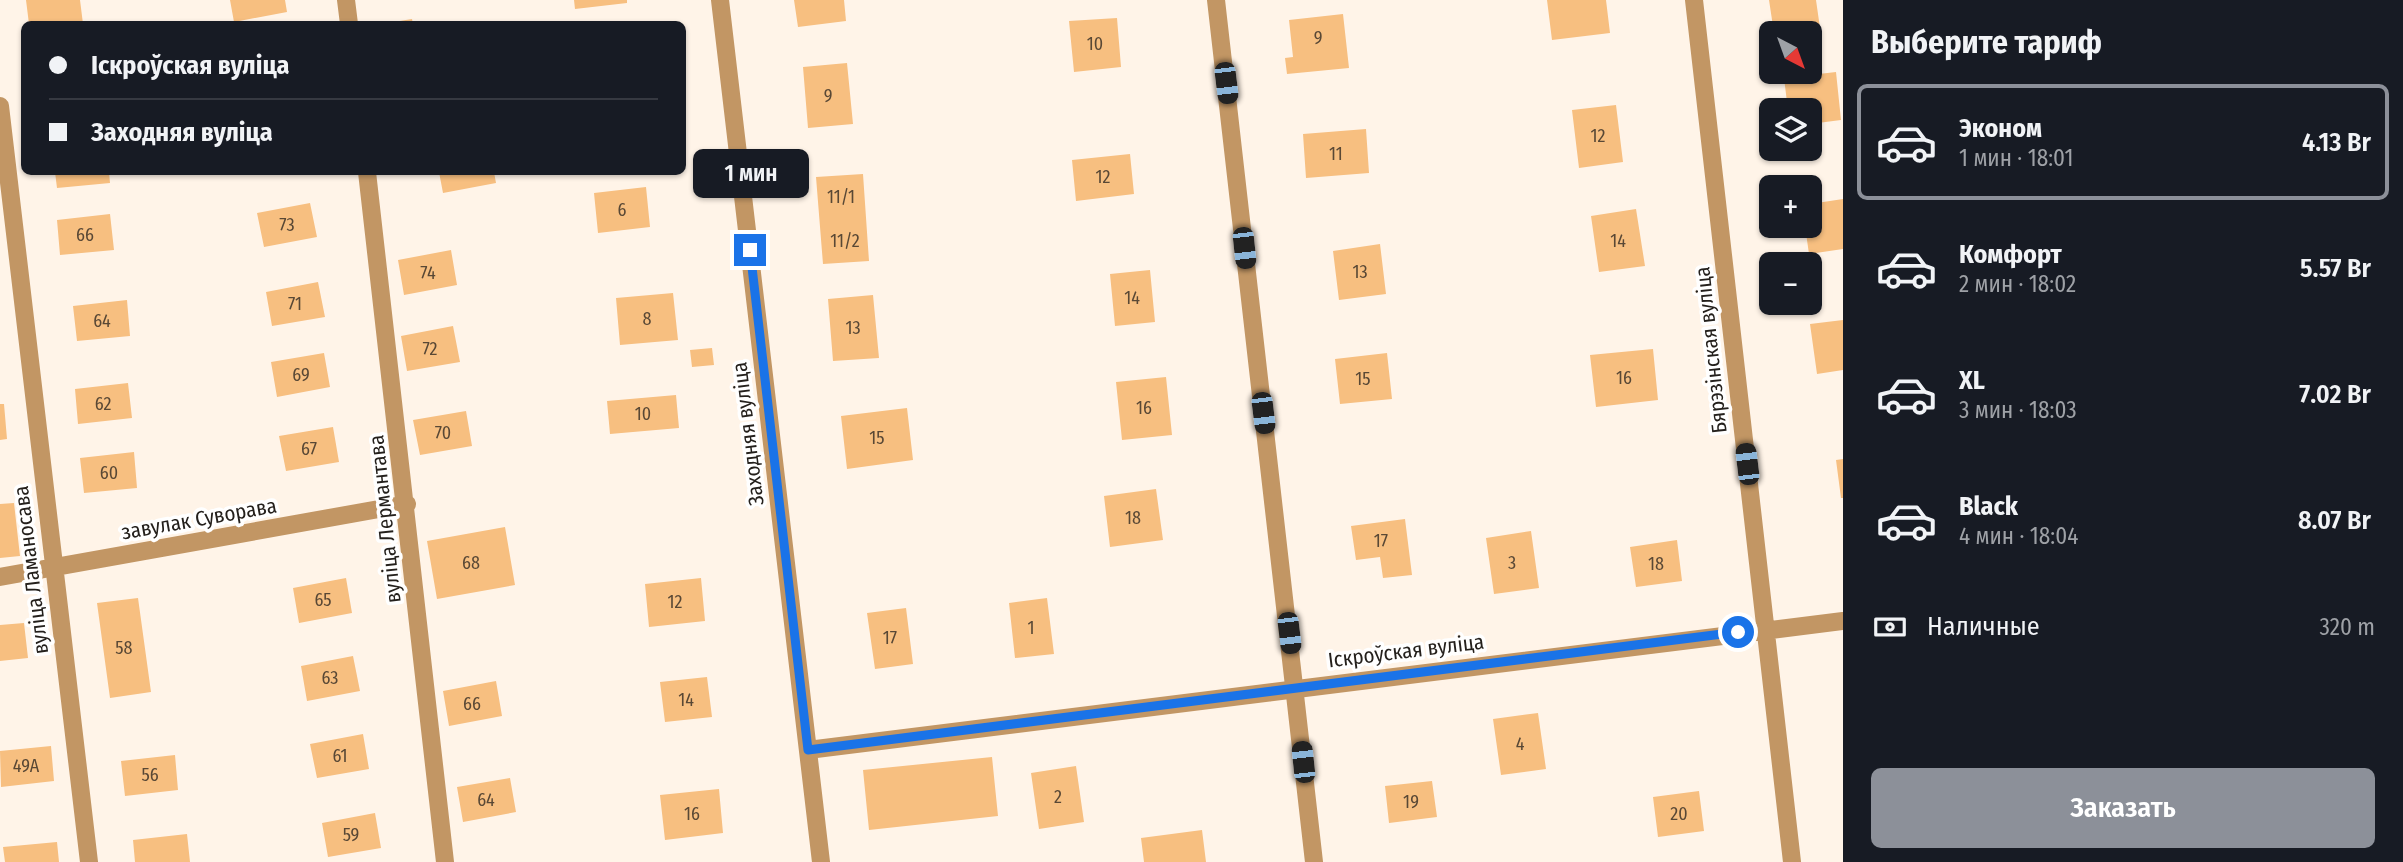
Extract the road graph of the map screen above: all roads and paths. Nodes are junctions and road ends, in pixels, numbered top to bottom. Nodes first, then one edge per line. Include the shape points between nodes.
1 (346, 0) edge
2 (720, 0) edge
3 (1216, 0) edge
4 (1694, 0) edge
5 (349, 21) edge
6 (0, 106) edge
7 (367, 175) edge
8 (407, 504) junction
9 (53, 569) junction
10 (0, 578) edge
11 (1843, 621) edge
12 (1765, 628) junction
13 (1295, 688) junction
14 (808, 750) junction
15 (89, 862) edge
16 (445, 862) edge
17 (821, 862) edge
18 (1314, 862) edge
19 (1792, 862) edge

1 - 5 street
2 - 14 street, Заходняя вуліца
3 - 13 street
4 - 12 street, Бярэзінская вуліца
6 - 9 street, вуліца Ламаносава
7 - 8 street, вуліца Лермантава
8 - 9 street, завулак Суворава
8 - 16 street, вуліца Лермантава
9 - 10 street, завулак Суворава
9 - 15 street, вуліца Ламаносава
11 - 12 street, Іскроўская вуліца
12 - 13 street, Іскроўская вуліца
12 - 19 street, Бярэзінская вуліца
13 - 14 street, Іскроўская вуліца
13 - 18 street
14 - 17 street, Заходняя вуліца

